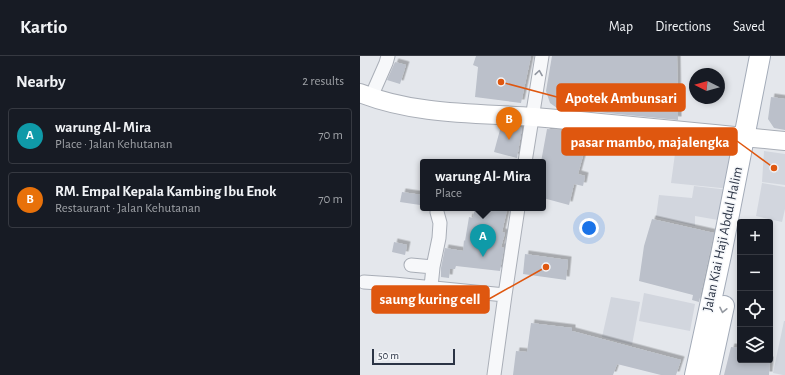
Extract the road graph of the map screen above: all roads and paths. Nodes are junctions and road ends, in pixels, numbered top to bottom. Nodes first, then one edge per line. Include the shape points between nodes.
1 (388, 56) edge
2 (542, 56) edge
3 (760, 56) edge
4 (771, 56) edge
5 (365, 95) edge
6 (532, 117) junction
7 (750, 137) junction
8 (785, 141) edge
9 (525, 159) edge
10 (518, 211) edge
11 (437, 212) dead end
12 (741, 219) edge
13 (737, 233) edge
14 (728, 257) junction
15 (411, 265) dead end
16 (433, 267) junction
17 (364, 282) dead end
18 (431, 287) junction
19 (505, 295) junction
20 (494, 375) edge
21 (695, 375) edge
22 (709, 375) edge

1 - 5 street via 386,64
6 -> 2 street
3 - 7 main road, Jalan Kiai Haji Abdul Halim
4 - 7 main road, Jalan Kiai Haji Abdul Halim
5 - 6 street via 390,103 435,111
6 - 7 street
6 - 9 street
7 - 8 street
7 - 12 main road, Jalan Kiai Haji Abdul Halim
7 - 14 main road, Jalan Kiai Haji Abdul Halim
10 - 19 street
11 - 16 street via 440,223 439,238
13 - 14 main road, Jalan Kiai Haji Abdul Halim
14 - 21 main road, Jalan Kiai Haji Abdul Halim
14 -> 22 main road, Jalan Kiai Haji Abdul Halim
15 - 16 street
16 - 18 street
17 - 18 street
18 - 19 street
19 - 20 street

